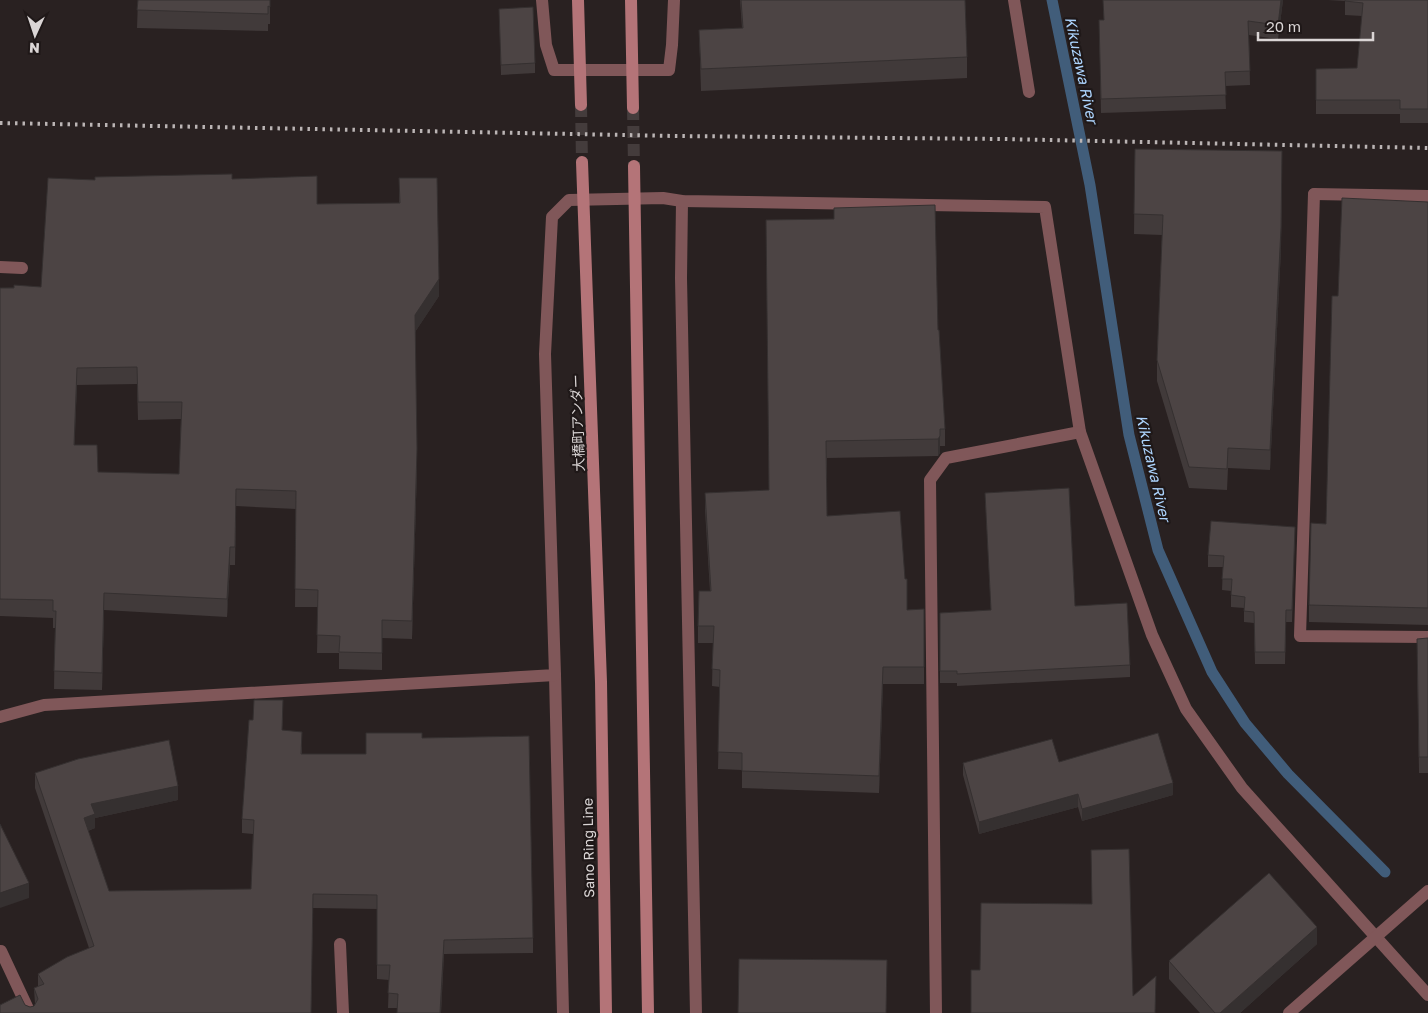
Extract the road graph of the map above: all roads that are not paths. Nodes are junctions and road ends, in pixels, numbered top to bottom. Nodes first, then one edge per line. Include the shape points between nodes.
1 (542, 0) edge
2 (578, 0) edge
3 (631, 0) edge
4 (674, 0) edge
5 (1014, 0) edge
6 (1029, 92) dead end
7 (581, 105) tunnel mouth
8 (633, 108) tunnel mouth
9 (582, 162) tunnel mouth
10 (634, 166) tunnel mouth
11 (1428, 196) edge
12 (682, 201) junction
13 (0, 267) edge
14 (22, 268) dead end
15 (1080, 432) junction
16 (1428, 637) edge
17 (555, 675) junction
18 (601, 682) joint
19 (0, 717) edge
20 (1428, 891) edge
21 (1376, 936) junction
22 (340, 944) dead end
23 (2, 950) dead end
24 (1428, 995) edge
25 (30, 1013) edge
26 (343, 1013) edge
27 (563, 1013) edge
28 (606, 1013) edge
29 (648, 1013) edge
30 (696, 1013) edge
31 (936, 1013) edge
32 (1289, 1013) edge

1 - 4 street via 546,45 554,70 669,70
2 - 7 main road
3 - 8 main road
5 - 6 street
9 - 18 main road, 大橋町アンダー
10 - 29 main road
11 - 16 street via 1314,194 1300,636
12 - 15 street via 1045,207
12 - 17 street via 663,198 569,200 552,217 545,354
12 - 30 street
13 - 14 street
15 - 21 street via 1152,635 1186,709 1242,788
15 - 31 street via 946,458 930,480
17 - 19 street via 44,705
17 - 27 street
18 - 28 main road, Sano Ring Line
20 - 21 street
21 - 24 street
21 - 32 street
22 - 26 street
23 - 25 street

